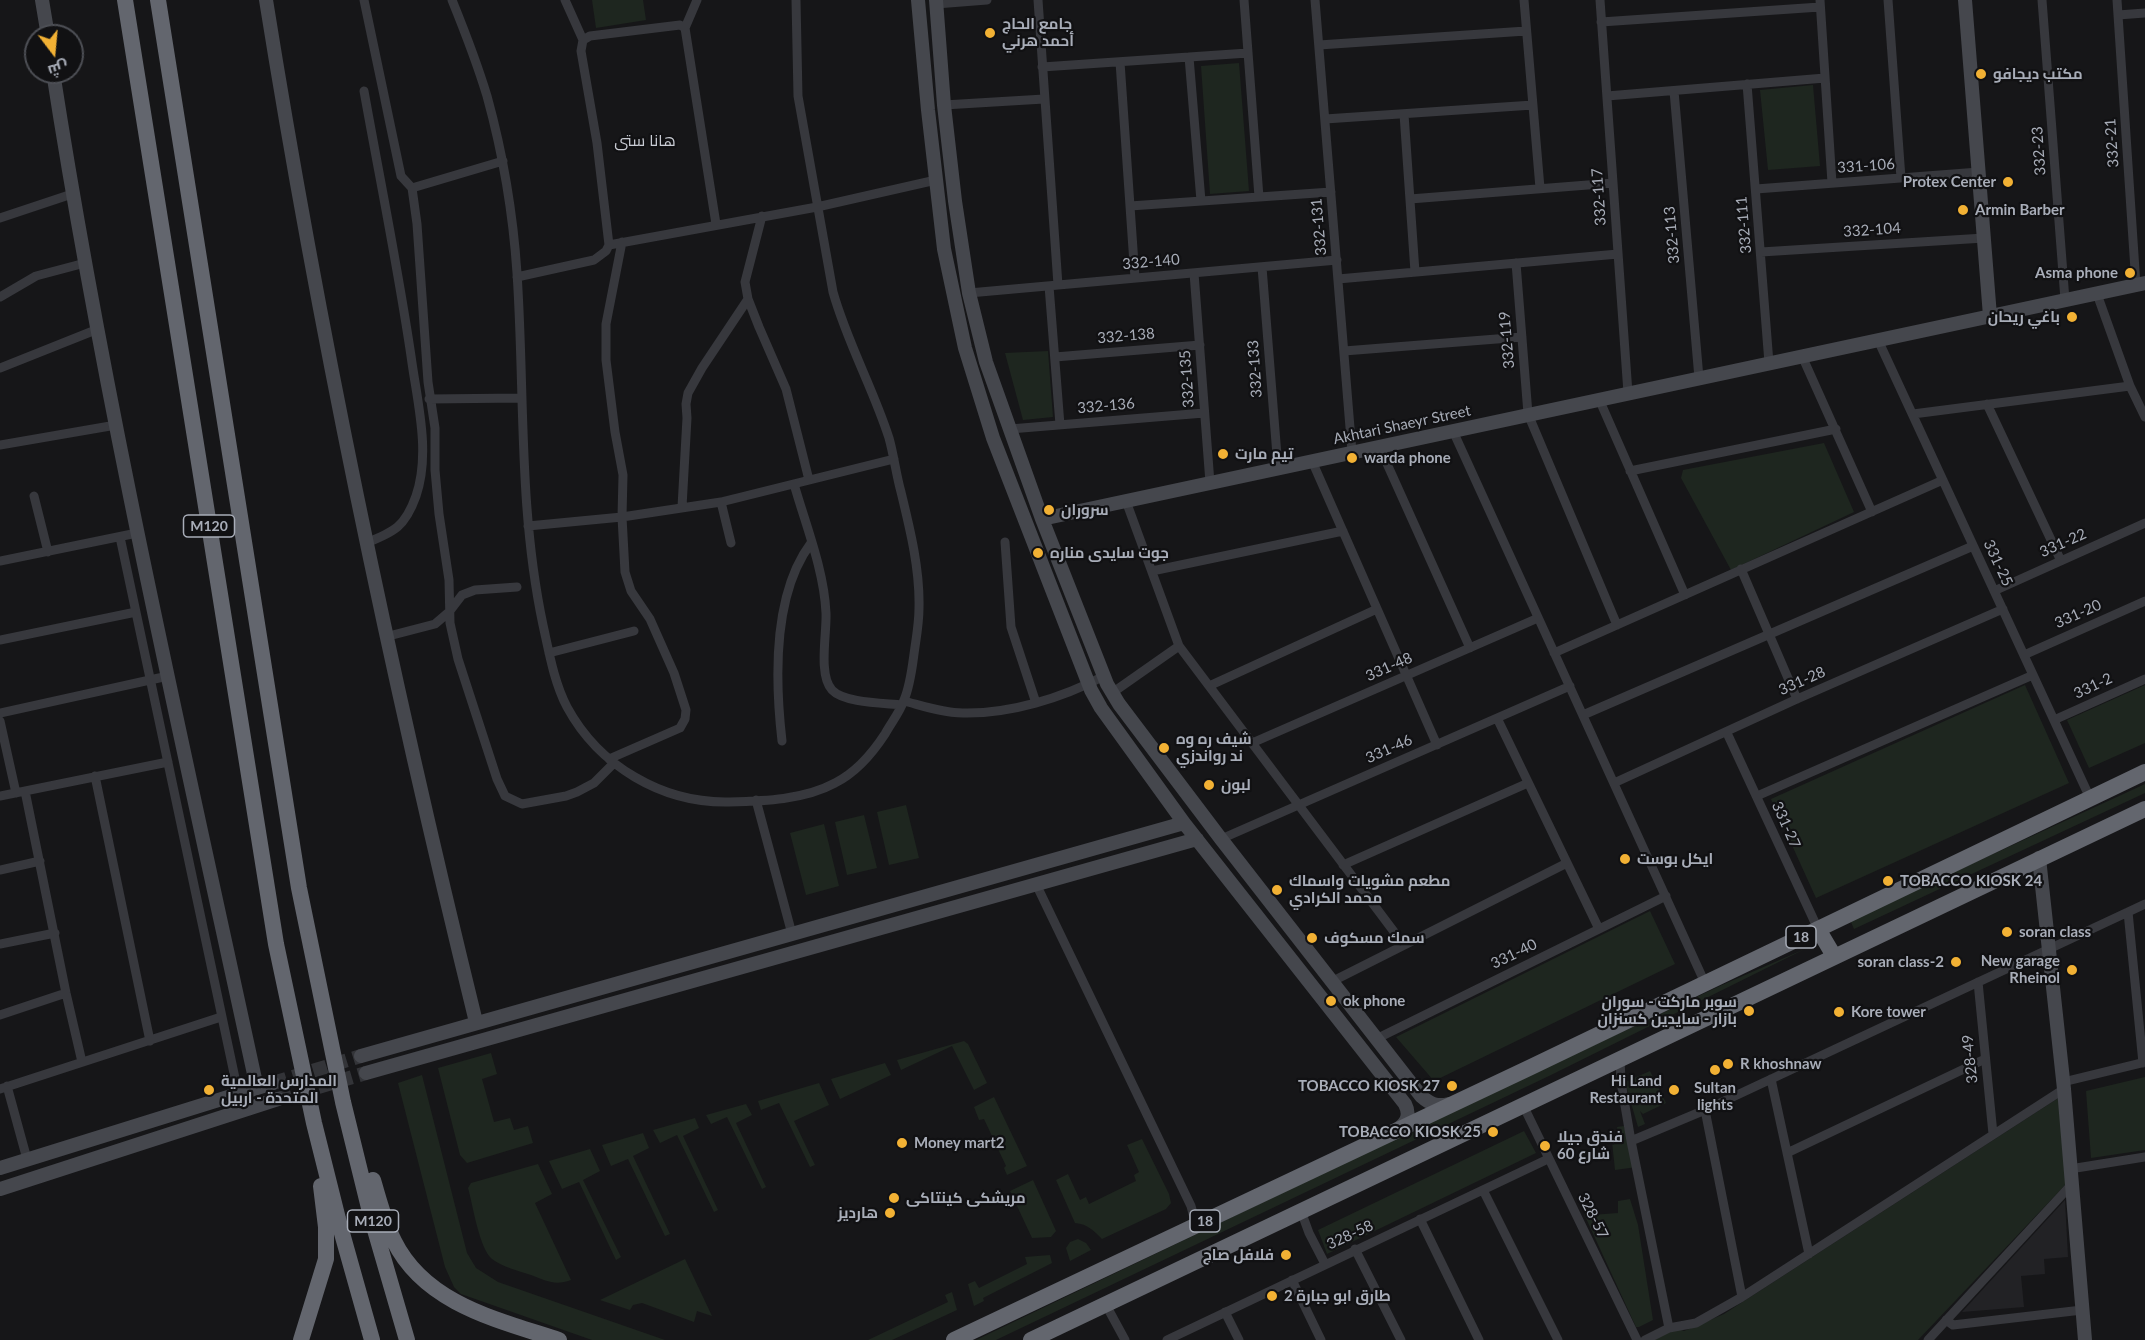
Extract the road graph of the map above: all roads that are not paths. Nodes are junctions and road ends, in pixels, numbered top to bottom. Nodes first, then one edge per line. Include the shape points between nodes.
1 (42, 0) edge
2 (125, 0) edge
3 (158, 0) edge
4 (364, 0) edge
5 (452, 0) edge
6 (565, 0) edge
7 (697, 0) edge
8 (796, 0) edge
9 (918, 0) edge
10 (987, 0) edge
11 (1038, 0) edge
12 (1244, 0) edge
13 (1315, 0) edge
14 (1524, 0) edge
15 (1600, 0) edge
16 (1888, 0) edge
17 (1965, 0) edge
18 (2042, 0) edge
19 (2117, 0) edge
20 (268, 1) edge
21 (936, 2) edge
22 (1820, 3) edge
23 (2145, 13) edge
24 (2118, 15) junction
25 (1601, 22) junction
26 (46, 24) edge
27 (685, 28) junction
28 (1526, 31) junction
29 (583, 40) junction
30 (1319, 45) junction
31 (1248, 53) junction
32 (1190, 57) junction
33 (1120, 62) junction
34 (1042, 68) junction
35 (1825, 78) junction
36 (55, 84) edge
37 (1747, 84) junction
38 (1674, 91) junction
39 (364, 92) dead end
40 (1607, 96) junction
41 (1044, 99) junction
42 (944, 105) junction
43 (1533, 105) junction
44 (1404, 114) junction
45 (1325, 119) junction
46 (502, 161) junction
47 (1978, 172) junction
48 (1901, 178) junction
49 (936, 180) junction
50 (1613, 183) junction
51 (1832, 183) junction
52 (412, 188) junction
53 (1540, 188) junction
54 (1756, 189) junction
55 (1331, 192) junction
56 (72, 194) junction
57 (1259, 197) junction
58 (1410, 199) junction
59 (1201, 201) junction
60 (1130, 206) junction
61 (817, 207) junction
62 (762, 216) junction
63 (0, 218) edge
64 (716, 224) junction
65 (1984, 238) junction
66 (622, 242) junction
67 (609, 245) junction
68 (1761, 252) junction
69 (1618, 254) junction
70 (1337, 260) junction
71 (85, 263) junction
72 (1516, 263) junction
73 (1262, 267) junction
74 (1415, 272) junction
75 (1194, 273) junction
76 (517, 277) junction
77 (1135, 278) junction
78 (1338, 279) junction
79 (2140, 284) edge
80 (1054, 285) junction
81 (969, 293) junction
82 (2097, 294) junction
83 (0, 297) edge
84 (748, 299) junction
85 (2065, 300) junction
86 (1990, 316) junction
87 (98, 329) junction
88 (1522, 336) junction
89 (1878, 340) junction
90 (1200, 345) junction
91 (1344, 351) junction
92 (1802, 356) junction
93 (1055, 357) junction
94 (1769, 363) junction
95 (0, 368) edge
96 (1699, 378) junction
97 (2130, 386) junction
98 (1628, 393) junction
99 (521, 398) junction
100 (429, 399) junction
101 (1599, 399) junction
102 (1987, 404) junction
103 (1204, 413) junction
104 (1528, 414) junction
105 (1912, 414) junction
106 (2145, 417) edge
107 (116, 425) junction
108 (1060, 425) junction
109 (1010, 429) junction
110 (1836, 429) junction
111 (1453, 431) junction
112 (0, 445) edge
113 (1379, 446) junction
114 (1352, 452) junction
115 (894, 459) junction
116 (1312, 461) junction
117 (1278, 468) junction
118 (1630, 471) junction
119 (809, 480) junction
120 (1943, 480) junction
121 (1210, 483) junction
122 (794, 484) junction
123 (34, 496) dead end
124 (1126, 501) junction
125 (721, 502) junction
126 (682, 507) junction
127 (1872, 512) junction
128 (621, 517) junction
129 (1042, 519) junction
130 (2145, 523) edge
131 (528, 526) junction
132 (1343, 531) junction
133 (136, 532) junction
134 (120, 537) junction
135 (1005, 542) dead end
136 (366, 543) junction
137 (731, 543) dead end
138 (811, 543) junction
139 (1973, 546) junction
140 (48, 552) junction
141 (0, 561) edge
142 (2061, 561) junction
143 (1741, 568) junction
144 (1152, 572) junction
145 (517, 587) dead end
146 (1994, 591) junction
147 (1685, 595) junction
148 (2145, 601) edge
149 (1377, 609) junction
150 (2003, 609) junction
151 (136, 612) junction
152 (449, 612) junction
153 (1539, 618) junction
154 (1617, 625) junction
155 (634, 631) dead end
156 (1769, 633) junction
157 (385, 637) junction
158 (0, 640) edge
159 (1179, 646) junction
160 (1470, 648) junction
161 (549, 653) junction
162 (1554, 653) junction
163 (2024, 655) junction
164 (2033, 675) junction
165 (168, 676) junction
166 (1104, 676) junction
167 (1407, 676) junction
168 (2145, 678) edge
169 (150, 680) junction
170 (1088, 684) junction
171 (1209, 686) junction
172 (1570, 686) junction
173 (1112, 693) junction
174 (1797, 699) junction
175 (903, 703) junction
176 (1036, 703) junction
177 (0, 713) edge
178 (1583, 715) junction
179 (1497, 718) junction
180 (2054, 720) junction
181 (0, 721) edge
182 (1727, 733) junction
183 (782, 741) dead end
184 (1252, 743) junction
185 (1437, 744) junction
186 (611, 761) junction
187 (168, 762) junction
188 (2145, 772) edge
189 (95, 776) junction
190 (1528, 783) junction
191 (1614, 783) junction
192 (20, 792) junction
193 (0, 796) edge
194 (1757, 796) junction
195 (2090, 798) junction
196 (756, 800) junction
197 (1298, 806) junction
198 (2145, 809) edge
199 (1178, 825) junction
200 (1197, 838) junction
201 (1221, 840) junction
202 (1179, 844) junction
203 (2039, 858) junction
204 (40, 861) junction
205 (1567, 863) junction
206 (1343, 865) junction
207 (0, 870) edge
208 (1036, 884) junction
209 (1666, 896) junction
210 (2145, 904) edge
211 (2128, 912) junction
212 (838, 921) junction
213 (1599, 929) junction
214 (1818, 929) junction
215 (55, 933) junction
216 (792, 934) junction
217 (843, 938) junction
218 (0, 944) edge
219 (1404, 945) junction
220 (2048, 949) junction
221 (1834, 956) junction
222 (1331, 982) junction
223 (1978, 982) junction
224 (1706, 983) junction
225 (66, 993) junction
226 (0, 1015) edge
227 (221, 1017) junction
228 (476, 1022) junction
229 (1376, 1039) junction
230 (150, 1041) junction
231 (1388, 1054) junction
232 (361, 1056) tunnel mouth
233 (1620, 1059) junction
234 (1985, 1059) junction
235 (82, 1062) junction
236 (2144, 1063) edge
237 (1374, 1064) junction
238 (366, 1073) tunnel mouth
239 (1771, 1079) junction
240 (273, 1083) tunnel mouth
241 (2063, 1085) junction
242 (3, 1088) edge
243 (257, 1088) junction
244 (238, 1094) junction
245 (278, 1099) tunnel mouth
246 (343, 1102) junction
247 (1456, 1102) junction
248 (1523, 1105) junction
249 (1705, 1110) junction
250 (242, 1111) junction
251 (314, 1123) junction
252 (1392, 1132) junction
253 (1993, 1134) junction
254 (1631, 1141) junction
255 (1787, 1153) junction
256 (2145, 1157) edge
257 (1548, 1159) junction
258 (27, 1160) junction
259 (0, 1168) edge
260 (2070, 1169) junction
261 (2072, 1184) junction
262 (0, 1189) edge
263 (1483, 1190) junction
264 (1301, 1211) junction
265 (1420, 1219) junction
266 (1196, 1226) junction
267 (1355, 1249) junction
268 (1809, 1254) junction
269 (1324, 1264) junction
270 (1292, 1280) junction
271 (1742, 1297) junction
272 (1106, 1305) junction
273 (2082, 1310) junction
274 (1225, 1312) junction
275 (1946, 1320) junction
276 (1669, 1328) junction
277 (1037, 1339) edge
278 (301, 1340) edge
279 (372, 1340) edge
280 (407, 1340) edge
281 (559, 1340) edge
282 (954, 1340) edge
283 (1125, 1340) edge
284 (1167, 1340) edge
285 (1239, 1340) edge
286 (1322, 1340) edge
287 (1401, 1340) edge
288 (1479, 1340) edge
289 (1558, 1340) edge
290 (1637, 1340) edge
291 (1645, 1340) edge
292 (1928, 1340) edge
293 (2085, 1340) edge

1 - 26 street
2 - 251 highway, M120 via 276,944
3 - 246 highway, M120 via 299,888
4 - 52 street via 400,176
5 - 46 street via 486,93
6 - 29 street
7 - 27 street
8 - 61 street via 798,96
9 - 49 street
10 - 21 street
11 - 34 street
12 - 31 street
13 - 30 street, 332-131
14 - 28 street
15 - 25 street, 332-117
16 - 48 street
17 - 47 street
18 - 85 street, 332-23
19 - 24 street, 332-21
20 - 136 street via 305,235
21 - 42 street
22 - 25 street
22 - 35 street
23 - 24 street
24 - 79 street, 332-21
25 - 40 street, 332-117
27 - 29 street via 680,25
27 - 64 street
28 - 30 street
28 - 43 street
29 - 67 street via 581,51
30 - 45 street, 332-131
31 - 32 street
31 - 57 street
32 - 33 street
32 - 59 street
33 - 34 street
33 - 60 street
34 - 41 street
35 - 37 street
35 - 51 street
36 - 56 street
37 - 38 street
37 - 54 street, 332-111
38 - 40 street
38 - 96 street, 332-113
39 - 136 street via 403,304 422,435 422,468 416,496 404,521 393,532
40 - 50 street, 332-117
41 - 42 street
41 - 80 street
42 - 81 street
43 - 44 street
43 - 53 street
44 - 45 street
44 - 58 street
45 - 55 street, 332-131
46 - 52 street
46 - 76 street
47 - 48 street, 331-106
47 - 65 street
48 - 51 street, 331-106
49 - 61 street
49 - 170 street via 951,283 974,378 993,438
50 - 53 street
50 - 69 street, 332-117
51 - 54 street, 331-106
52 - 100 street
53 - 58 street
54 - 68 street, 332-111
55 - 57 street
55 - 70 street, 332-131
56 - 63 street
56 - 71 street
57 - 59 street
58 - 74 street
59 - 60 street
60 - 77 street
61 - 62 street
61 - 115 street via 839,314 883,420
62 - 64 street
62 - 84 street via 745,282
64 - 66 street
65 - 68 street, 332-104
65 - 86 street
66 - 67 street
66 - 128 street via 606,324 613,422 623,475
67 - 76 street via 594,260
68 - 94 street, 332-111
69 - 72 street
69 - 98 street, 332-117
70 - 73 street, 332-140
70 - 78 street, 332-131
71 - 83 street via 36,276
71 - 87 street
72 - 74 street
72 - 88 street, 332-119
73 - 75 street, 332-140
73 - 117 street, 332-133
74 - 78 street
75 - 77 street, 332-140
75 - 90 street, 332-135
76 - 99 street
77 - 80 street, 332-140
78 - 91 street, 332-131
79 - 82 street, Akhtari Shaeyr Street
80 - 81 street, 332-140
80 - 93 street
81 - 109 street via 986,362
82 - 85 street, Akhtari Shaeyr Street
82 - 97 street
84 - 119 street via 786,389
84 - 126 street via 688,393
85 - 86 street, Akhtari Shaeyr Street
86 - 89 street, Akhtari Shaeyr Street
87 - 95 street
87 - 107 street
88 - 91 street
88 - 104 street, 332-119
89 - 92 street, Akhtari Shaeyr Street
89 - 105 street, 331-25
90 - 93 street, 332-138
90 - 103 street, 332-135
91 - 114 street, 332-131
92 - 94 street, Akhtari Shaeyr Street
92 - 110 street
93 - 108 street
94 - 96 street, Akhtari Shaeyr Street
96 - 98 street, Akhtari Shaeyr Street
97 - 102 street
97 - 106 street
98 - 101 street, Akhtari Shaeyr Street
99 - 100 street
99 - 131 street
100 - 152 street via 435,428 435,470 449,580
101 - 104 street, Akhtari Shaeyr Street
101 - 118 street
102 - 105 street
102 - 142 street
103 - 108 street, 332-136
103 - 121 street, 332-135
104 - 111 street, Akhtari Shaeyr Street
104 - 154 street, 332-119
105 - 120 street, 331-25
107 - 112 street
107 - 133 street
108 - 109 street, 332-136
109 - 129 street
110 - 118 street
110 - 127 street
111 - 113 street, Akhtari Shaeyr Street
111 - 153 street
113 - 114 street, Akhtari Shaeyr Street
113 - 160 street
114 - 116 street, Akhtari Shaeyr Street
115 - 119 street
115 - 175 street via 919,597 918,630
116 - 117 street, Akhtari Shaeyr Street
116 - 132 street
117 - 121 street, Akhtari Shaeyr Street
118 - 147 street
119 - 122 street
120 - 127 street
120 - 139 street, 331-25
121 - 124 street, Akhtari Shaeyr Street
122 - 125 street
122 - 138 street
123 - 140 street
124 - 129 street, Akhtari Shaeyr Street
124 - 144 street
125 - 126 street
125 - 137 street
126 - 128 street
127 - 143 street
128 - 131 street
128 - 186 street via 628,582 650,619 686,710 680,728
129 - 166 street
130 - 142 street, 331-22
131 - 161 street via 534,582
132 - 144 street
132 - 149 street
133 - 134 street
133 - 165 street
134 - 140 street
134 - 151 street
135 - 176 street via 1011,627
136 - 157 street
138 - 175 street via 825,592 824,667 830,688 840,697
138 - 183 street via 794,570 786,599 778,660
139 - 146 street, 331-25
139 - 156 street
140 - 141 street
142 - 146 street, 331-22
143 - 147 street
143 - 156 street
144 - 159 street
145 - 152 street via 475,590 462,595
146 - 150 street, 331-25
147 - 154 street
148 - 163 street, 331-20
149 - 167 street
149 - 171 street
150 - 163 street, 331-25
150 - 174 street, 331-28
151 - 158 street
151 - 169 street
152 - 157 street via 435,624
152 - 186 street via 458,659 505,796 522,804 566,796 594,783
153 - 160 street, 331-48
153 - 162 street
154 - 162 street
155 - 161 street
156 - 174 street
156 - 178 street
157 - 228 street
159 - 171 street
159 - 173 street
160 - 167 street, 331-48
161 - 186 street via 566,706 593,744
162 - 172 street
163 - 164 street, 331-25
164 - 180 street, 331-25
164 - 194 street
165 - 169 street
165 - 243 street
166 - 170 street
166 - 173 street
167 - 184 street, 331-48
167 - 185 street
168 - 180 street, 331-2
169 - 177 street
169 - 187 street
170 - 176 street
170 - 199 street
171 - 184 street
172 - 178 street
172 - 179 street, 331-46
173 - 201 street
174 - 182 street, 331-28
175 - 176 street via 962,713
175 - 196 street via 873,752 848,776 807,793
178 - 191 street
179 - 185 street, 331-46
179 - 190 street
180 - 195 street, 331-25
181 - 192 street
182 - 191 street, 331-28
182 - 194 street, 331-27
184 - 197 street
185 - 197 street, 331-46
186 - 196 street via 642,781 680,797 714,802
187 - 189 street
187 - 227 street
188 - 195 highway, 18
189 - 192 street
189 - 230 street
190 - 205 street
190 - 206 street
191 - 209 street
192 - 193 street
192 - 204 street
194 - 214 street, 331-27
195 - 214 highway, 18
196 - 216 street
197 - 201 street, 331-46
197 - 206 street
198 - 203 highway, 18
199 - 200 street
199 - 202 street
199 - 212 street
200 - 202 street
200 - 237 street
201 - 222 street
202 - 208 street
203 - 220 street
203 - 221 highway, 18
204 - 207 street
204 - 215 street
205 - 213 street
205 - 219 street
206 - 219 street
208 - 217 street
208 - 266 street via 1191,1206
209 - 213 street, 331-40
209 - 224 street
210 - 211 street
211 - 220 street
211 - 236 street
212 - 216 street
212 - 217 street
213 - 229 street, 331-40
214 - 221 highway
214 - 224 highway, 18
215 - 218 street
215 - 225 street
216 - 228 street
217 - 238 street
219 - 222 street
220 - 223 street
220 - 241 street
221 - 233 highway, 18
222 - 229 street
223 - 234 street, 328-49
223 - 239 street
224 - 247 highway, 18
225 - 226 street
225 - 235 street
227 - 230 street
227 - 244 street
228 - 232 street
229 - 231 street
230 - 235 street
231 - 237 street
231 - 247 street via 1429,1103 1436,1106
233 - 248 highway, 18
233 - 254 street
234 - 253 street, 328-49
234 - 255 street
235 - 242 street
236 - 241 street
237 - 252 street via 1408,1109 1407,1120
239 - 249 street
239 - 255 street
240 - 243 street
241 - 253 street
241 - 260 street
242 - 258 street
243 - 244 street
244 - 250 street
244 - 258 street
245 - 250 street
246 - 280 highway, M120
246 - 281 highway via 385,1221 399,1251 416,1273 459,1304
247 - 252 highway, 18
248 - 257 street, 328-57
248 - 264 highway, 18
249 - 254 street
249 - 271 street
250 - 262 street
251 - 278 highway via 326,1259
251 - 279 highway, M120
252 - 266 highway, 18
253 - 268 street
254 - 276 street
255 - 268 street
256 - 260 street
257 - 263 street, 328-58
257 - 290 street, 328-57
258 - 259 street
260 - 261 street
261 - 273 street
261 - 275 street
263 - 265 street, 328-58
263 - 289 street
264 - 269 street
264 - 272 highway, 18
265 - 267 street, 328-58
265 - 288 street
266 - 282 highway, 18
267 - 269 street, 328-58
267 - 287 street
268 - 271 street
269 - 270 street, 328-58
270 - 274 street, 328-58
270 - 286 street
271 - 276 street via 1696,1323
272 - 277 highway, 18
272 - 283 street
273 - 275 street via 1953,1325
273 - 293 street
274 - 284 street, 328-58
274 - 285 street
275 - 292 street
276 - 291 street

